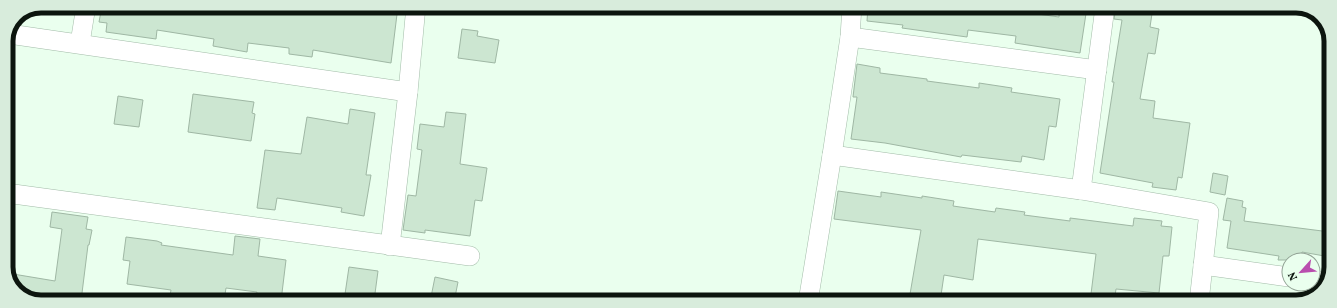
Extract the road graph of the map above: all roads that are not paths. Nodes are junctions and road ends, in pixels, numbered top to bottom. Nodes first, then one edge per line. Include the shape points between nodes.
1 (85, 13) edge
2 (415, 13) edge
3 (852, 13) edge
4 (1104, 13) edge
5 (14, 35) edge
6 (850, 37) junction
7 (80, 43) junction
8 (1096, 70) junction
9 (408, 92) junction
10 (832, 155) junction
11 (1081, 190) junction
12 (13, 194) edge
13 (390, 246) junction
14 (470, 256) dead end
15 (1203, 264) junction
16 (1281, 276) edge
17 (809, 295) edge
18 (1200, 295) edge

1 - 7 street
2 - 9 street
3 - 6 street
4 - 8 street
5 - 7 street
6 - 8 street
6 - 10 street
7 - 9 street
8 - 11 street
9 - 13 street
10 - 11 street
10 - 17 street
11 - 15 street via 1209,212
12 - 13 street
13 - 14 street
15 - 16 street
15 - 18 street

